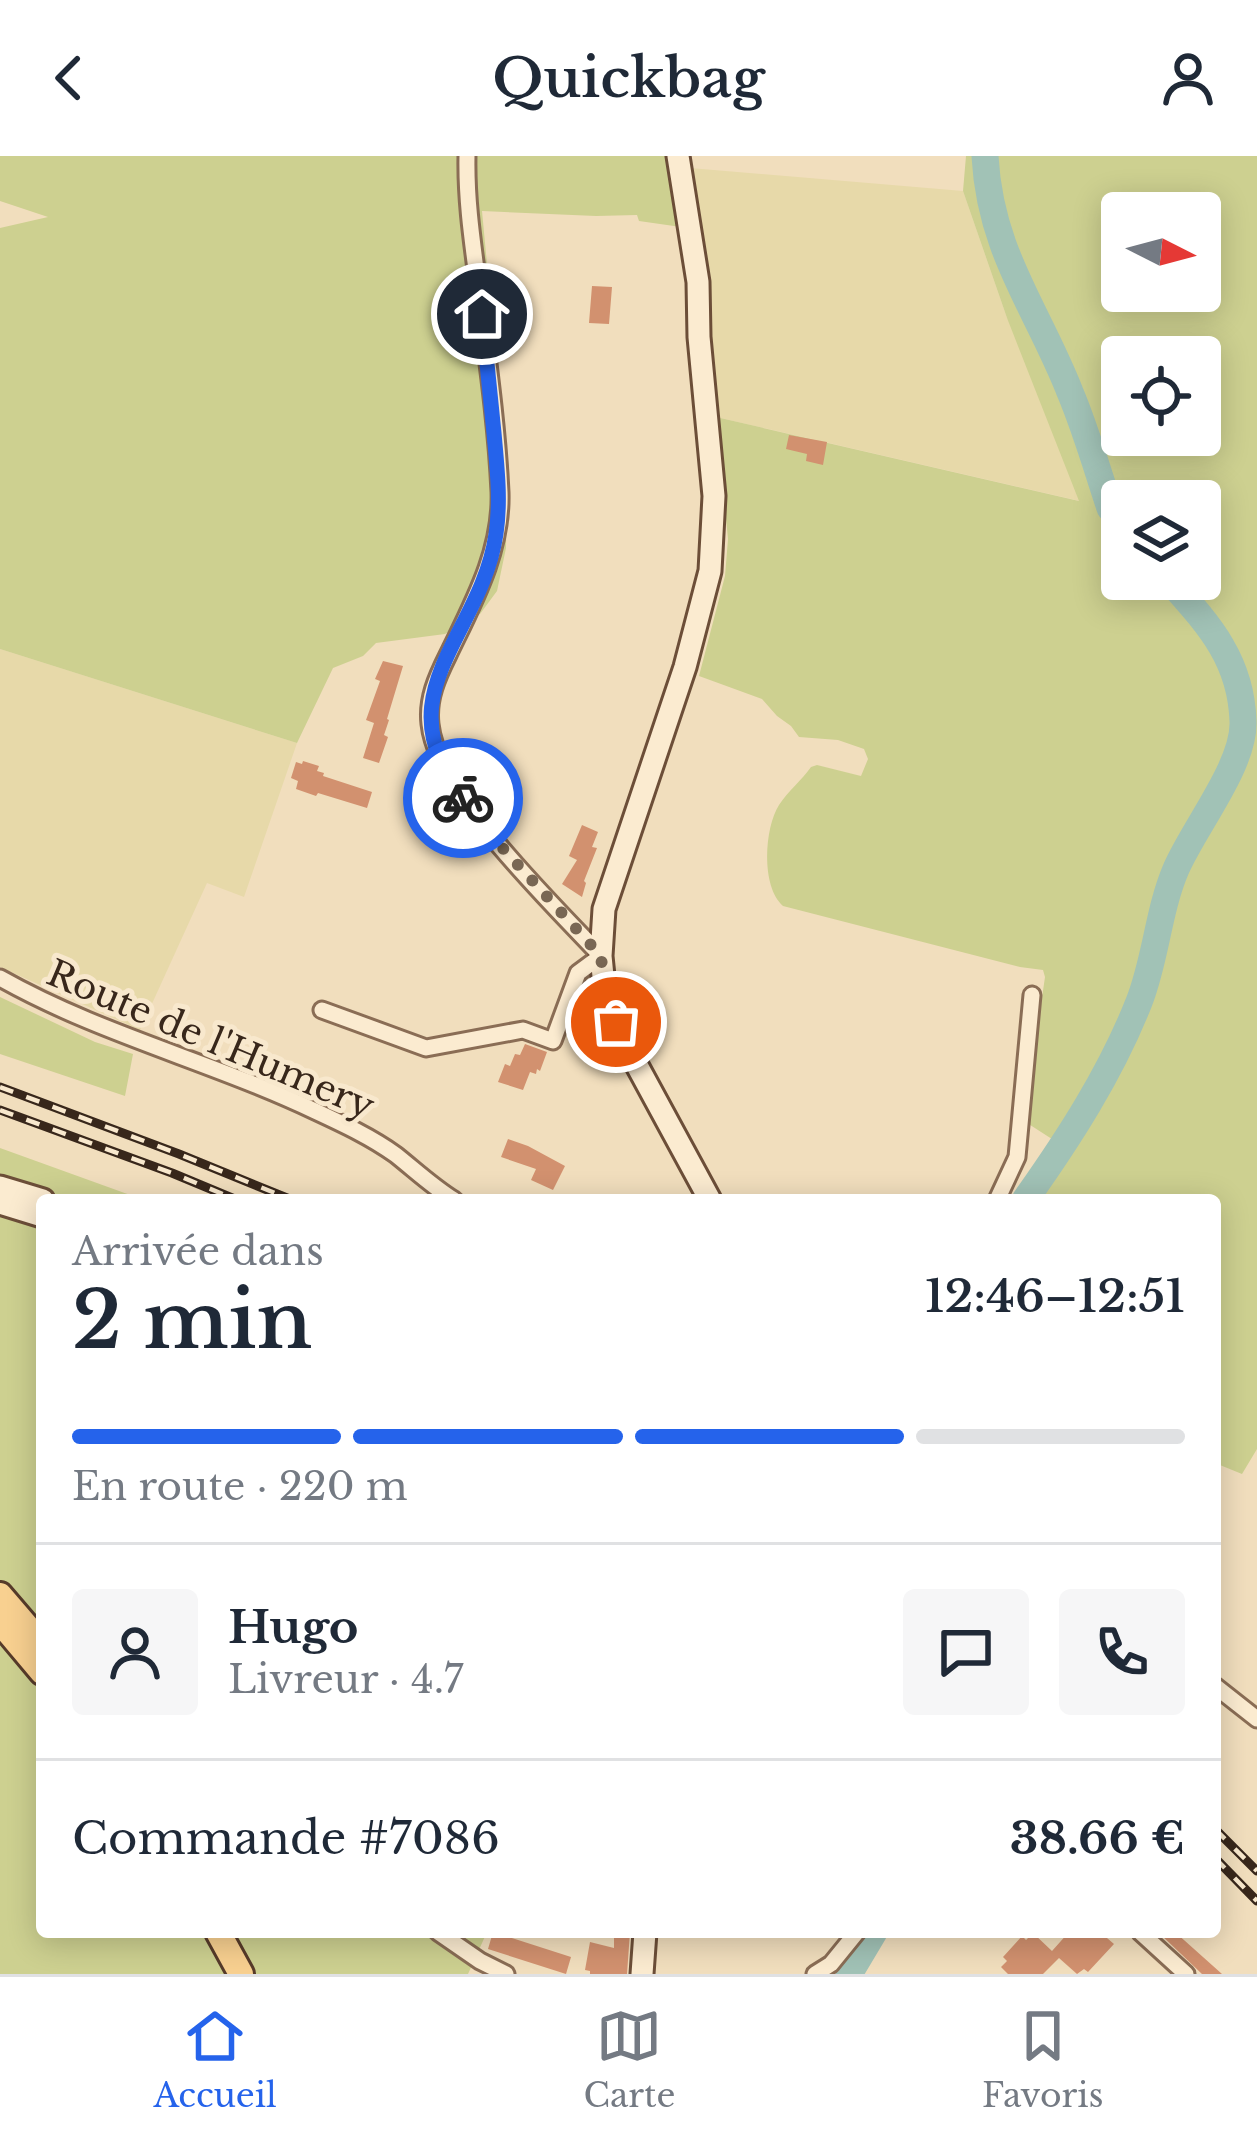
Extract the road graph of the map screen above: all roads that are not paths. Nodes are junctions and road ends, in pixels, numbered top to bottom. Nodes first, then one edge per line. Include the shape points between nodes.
1 (467, 156) edge
2 (678, 156) edge
3 (601, 956) junction
4 (0, 978) edge
5 (1032, 995) dead end
6 (322, 1010) dead end
7 (0, 1187) edge
8 (444, 1194) edge
9 (707, 1194) edge
10 (1000, 1194) edge
11 (36, 1198) edge
12 (0, 1203) edge
13 (36, 1214) edge
14 (0, 1595) edge
15 (0, 1622) edge
16 (36, 1637) edge
17 (36, 1665) edge
18 (1221, 1691) edge
19 (1257, 1719) edge
20 (221, 1938) edge
21 (240, 1938) edge
22 (447, 1938) edge
23 (645, 1938) edge
24 (852, 1938) edge
25 (1147, 1938) edge
26 (241, 1974) edge
27 (259, 1974) edge
28 (506, 1974) edge
29 (642, 1974) edge
30 (815, 1974) edge
31 (1186, 1974) edge

1 - 3 street via 500,495 480,590 434,684 429,721 453,786
2 - 3 main road via 698,282 712,551 685,667 604,909
3 - 6 street via 578,973 554,1041 523,1030 426,1048
3 - 9 main road via 605,996 627,1047
4 - 8 street, Route de l'Humery via 312,1109 367,1136
5 - 10 street via 1016,1157
7 - 11 main road
12 - 13 main road
14 - 16 main road
15 - 17 main road
18 - 19 street
20 - 26 main road
21 - 27 main road
22 - 28 street
23 - 29 main road
24 - 30 street
25 - 31 street

